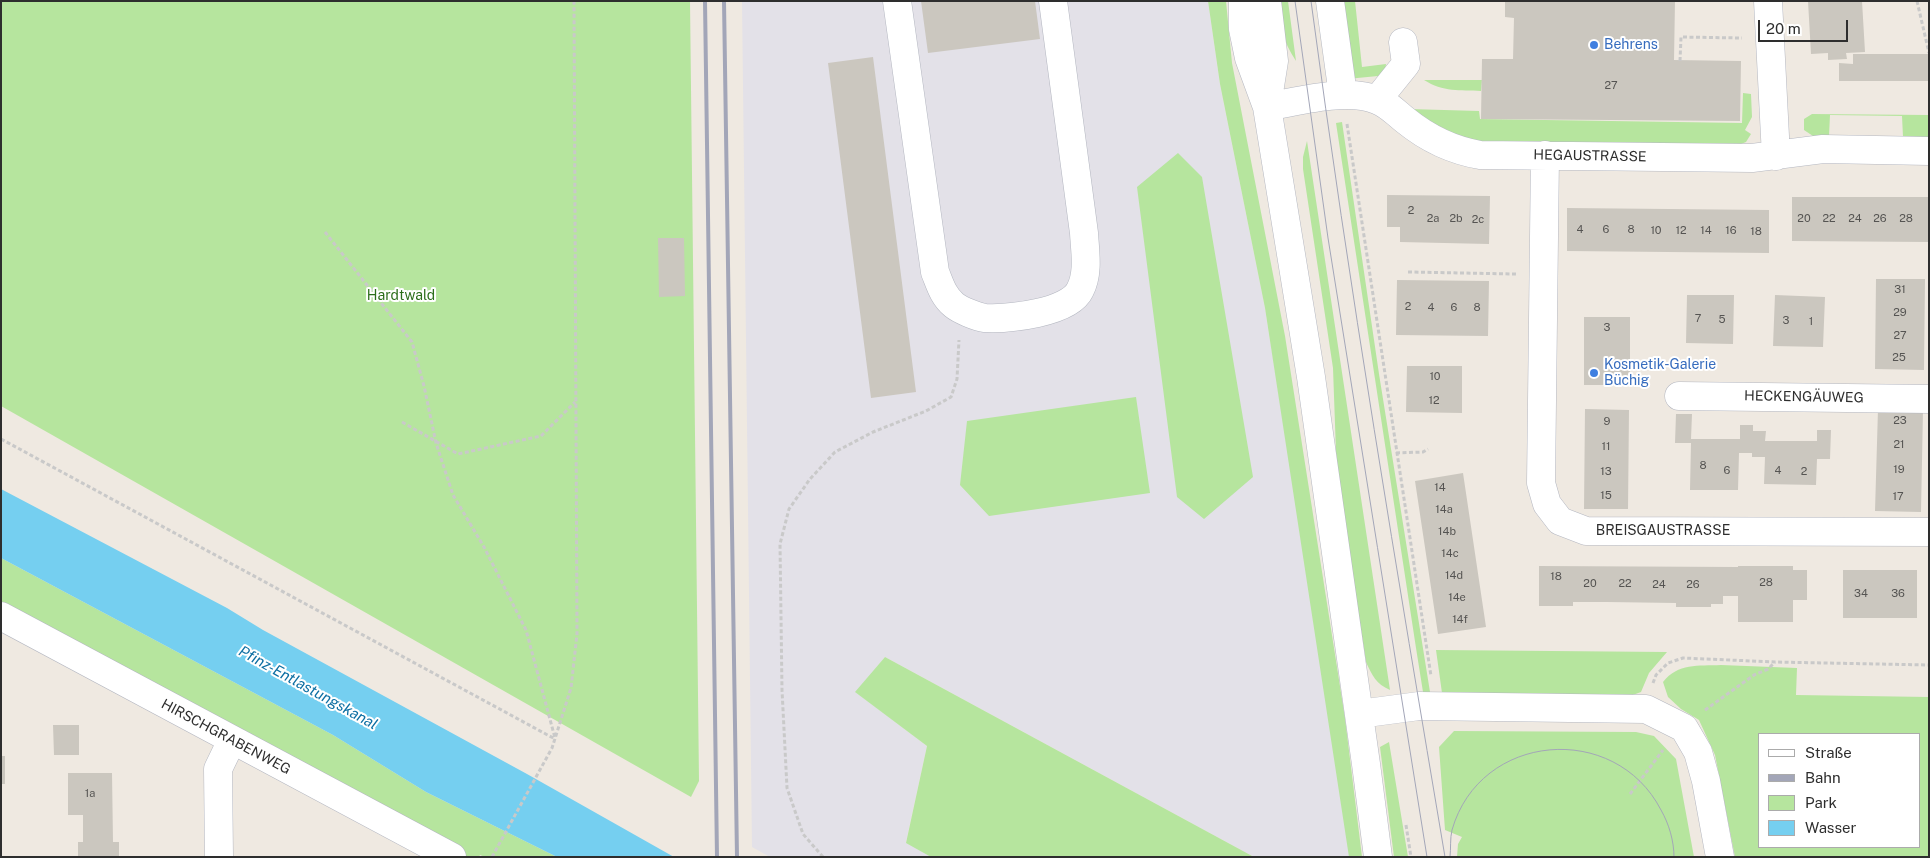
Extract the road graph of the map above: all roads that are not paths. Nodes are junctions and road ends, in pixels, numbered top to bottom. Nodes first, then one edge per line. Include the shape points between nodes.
1 (897, 1) edge
2 (1052, 1) edge
3 (1243, 1) edge
4 (1267, 1) edge
5 (1330, 1) edge
6 (1768, 1) edge
7 (1403, 42) dead end
8 (1343, 95) junction
9 (1377, 100) junction
10 (1267, 107) junction
11 (1929, 151) edge
12 (1545, 155) junction
13 (1776, 156) junction
14 (1678, 396) dead end
15 (1929, 399) edge
16 (1929, 532) edge
17 (1, 616) edge
18 (1359, 714) junction
19 (232, 740) junction
20 (219, 857) edge
21 (452, 857) edge
22 (1378, 857) edge
23 (1720, 857) edge

1 - 2 street via 935,272 943,292 954,305 983,318 1020,317 1062,306 1080,291 1086,272 1084,233
3 - 10 street via 1243,29 1249,58
4 - 10 street via 1274,61
5 - 8 street
6 - 13 street
7 - 9 street via 1406,64
8 - 9 street, HEGAUSTRASSE via 1355,94
8 - 10 street, HEGAUSTRASSE
9 - 12 street, HEGAUSTRASSE via 1441,144 1459,152
10 - 18 street via 1311,377
11 - 13 street, HEGAUSTRASSE via 1823,149
12 - 13 street, HEGAUSTRASSE
12 - 16 street, BREISGAUSTRASSE via 1541,483 1546,504 1560,521 1586,531
14 - 15 street, HECKENGÄUWEG
17 - 19 street, HIRSCHGRABENWEG
18 - 22 street
18 - 23 street via 1419,706 1646,709 1684,728 1698,752
19 - 20 street via 218,769
19 - 21 street, HIRSCHGRABENWEG

